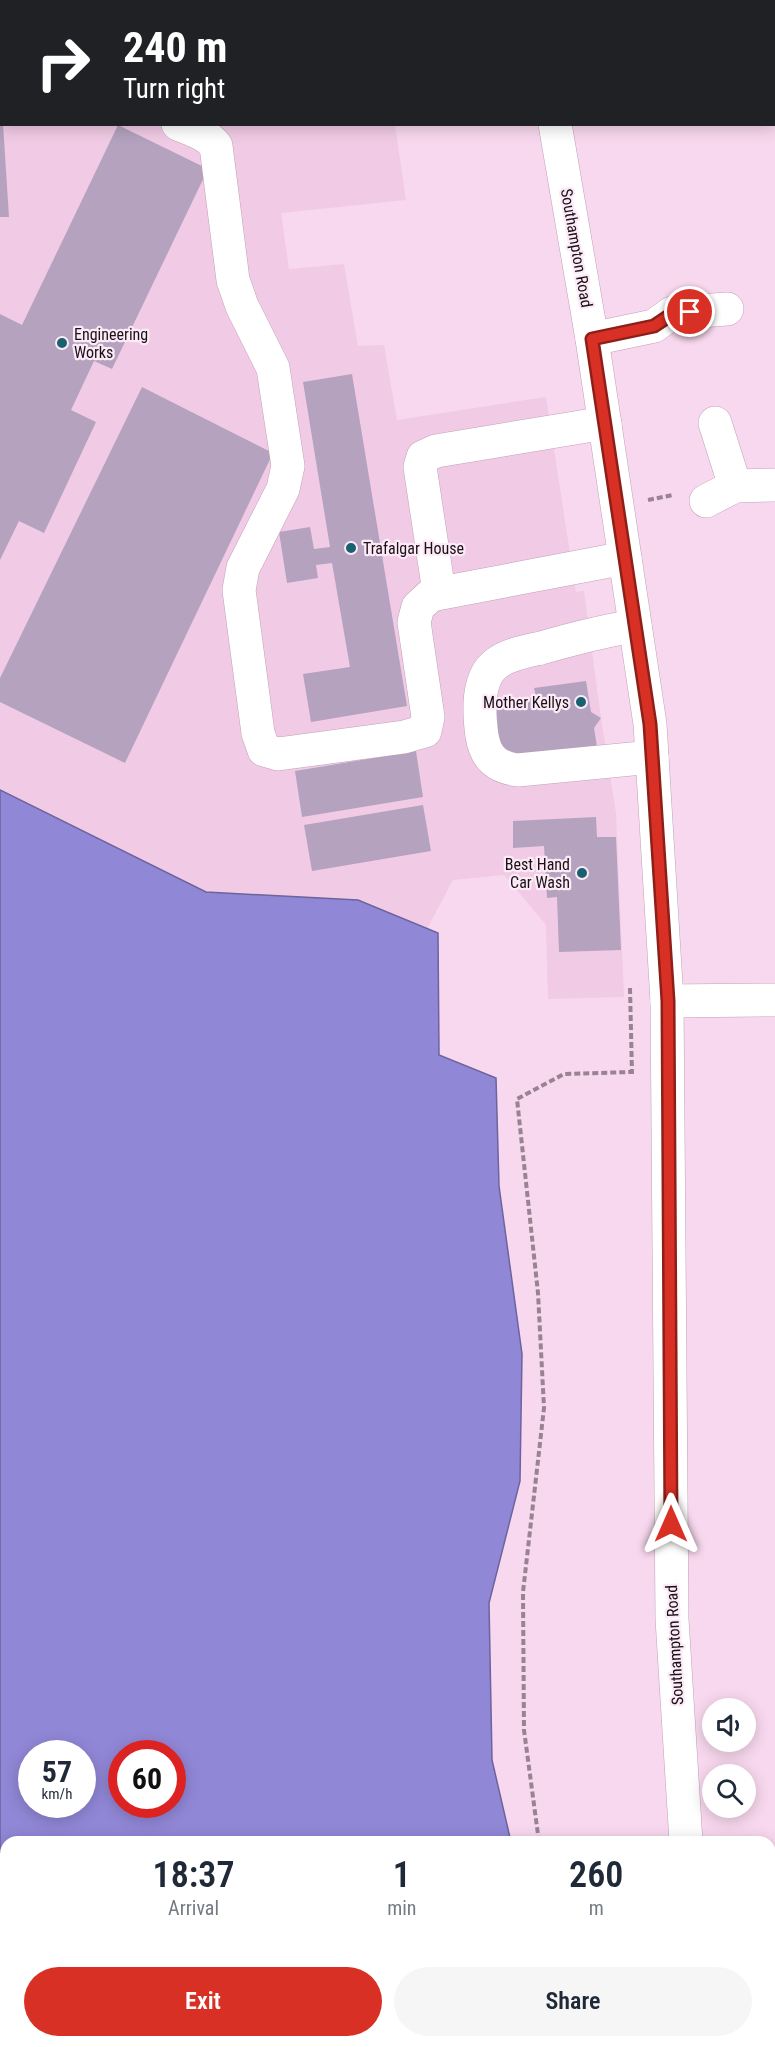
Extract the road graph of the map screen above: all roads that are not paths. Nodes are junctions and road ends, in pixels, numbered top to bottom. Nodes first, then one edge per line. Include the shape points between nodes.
1 (183, 126) edge
2 (555, 126) edge
3 (727, 309) dead end
4 (592, 339) junction
5 (605, 423) junction
6 (715, 423) dead end
7 (775, 485) edge
8 (735, 486) junction
9 (706, 501) road end
10 (625, 558) junction
11 (439, 592) junction
12 (635, 626) junction
13 (652, 757) junction
14 (775, 1000) edge
15 (668, 1001) junction
16 (686, 1836) edge

1 - 11 main road via 202,134 216,146 233,280 273,368 286,446 287,476 247,560 239,590 258,733 264,750 278,754 425,731 428,717 414,622 418,608
2 - 4 main road, Southampton Road
3 - 4 main road via 672,314 654,326
4 - 5 main road, Southampton Road
5 - 10 main road, Southampton Road
5 - 11 main road via 436,451 423,457 420,467
6 - 8 main road
7 - 8 main road
8 - 9 main road
10 - 11 main road
10 - 12 main road, Southampton Road
12 - 13 main road, Southampton Road
12 - 13 main road via 572,639 497,663 487,675 480,696 480,719 491,761 503,768 519,770
13 - 15 main road, Southampton Road
14 - 15 main road
15 - 16 main road, Southampton Road via 672,1619

